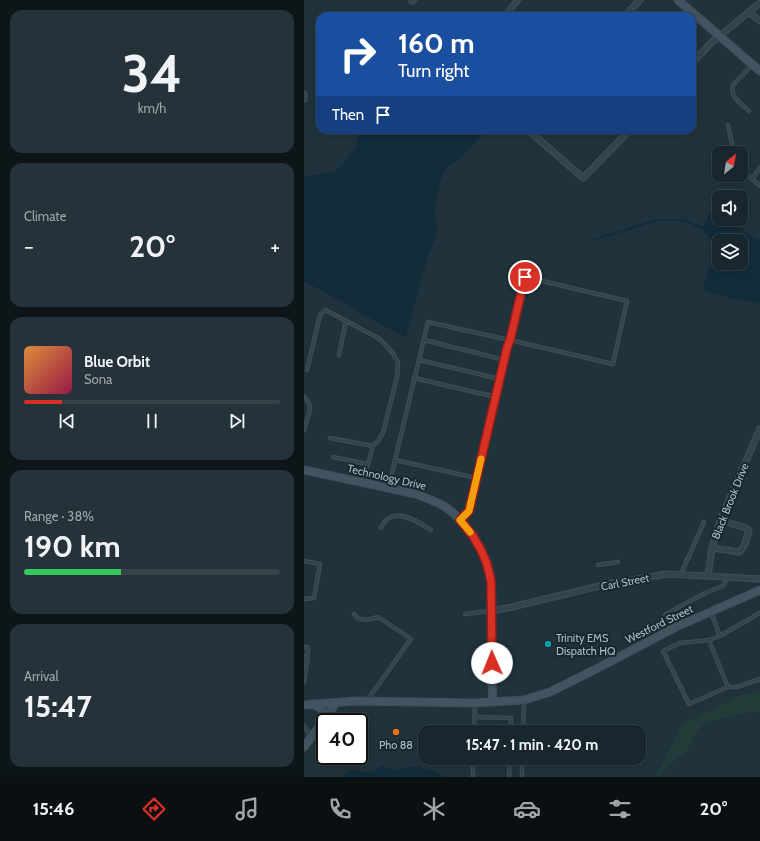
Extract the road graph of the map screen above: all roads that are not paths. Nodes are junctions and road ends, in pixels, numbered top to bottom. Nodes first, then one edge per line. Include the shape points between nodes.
1 (518, 0) edge
2 (640, 0) edge
3 (678, 0) edge
4 (760, 3) edge
5 (508, 12) edge
6 (629, 12) edge
7 (692, 12) edge
8 (749, 12) junction
9 (696, 16) edge
10 (760, 21) edge
11 (719, 36) junction
12 (696, 60) edge
13 (752, 65) junction
14 (760, 71) edge
15 (304, 94) edge
16 (304, 99) edge
17 (749, 111) dead end
18 (728, 125) dead end
19 (533, 134) edge
20 (626, 134) edge
21 (732, 146) edge
22 (760, 168) edge
23 (748, 175) edge
24 (752, 179) junction
25 (760, 186) edge
26 (346, 320) junction
27 (424, 340) junction
28 (510, 340) junction
29 (339, 355) dead end
30 (419, 360) junction
31 (505, 360) junction
32 (308, 370) dead end
33 (414, 378) junction
34 (500, 379) junction
35 (304, 396) edge
36 (496, 398) junction
37 (760, 429) edge
38 (304, 430) edge
39 (330, 438) dead end
40 (373, 446) junction
41 (333, 457) dead end
42 (395, 460) junction
43 (367, 464) junction
44 (304, 470) edge
45 (476, 478) junction
46 (363, 482) junction
47 (389, 488) junction
48 (460, 520) junction
49 (720, 520) junction
50 (704, 522) dead end
51 (381, 528) dead end
52 (431, 530) dead end
53 (712, 548) junction
54 (304, 561) edge
55 (618, 562) dead end
56 (598, 565) dead end
57 (681, 575) junction
58 (708, 576) junction
59 (726, 577) junction
60 (760, 579) edge
61 (760, 590) edge
62 (304, 599) edge
63 (492, 611) junction
64 (711, 611) junction
65 (760, 613) edge
66 (354, 614) dead end
67 (465, 614) dead end
68 (666, 633) junction
69 (720, 636) junction
70 (710, 640) junction
71 (304, 647) edge
72 (304, 656) edge
73 (306, 663) edge
74 (760, 679) edge
75 (304, 682) edge
76 (728, 687) junction
77 (524, 700) junction
78 (366, 701) junction
79 (334, 702) junction
80 (493, 702) junction
81 (475, 703) junction
82 (306, 705) edge
83 (323, 713) edge
84 (329, 713) edge
85 (474, 717) junction
86 (474, 725) edge
87 (510, 725) edge
88 (523, 725) edge
89 (304, 726) edge
90 (316, 730) edge
91 (304, 734) edge
92 (310, 735) junction
93 (304, 747) edge
94 (473, 765) edge
95 (510, 765) edge
96 (522, 765) edge
97 (473, 777) edge
98 (509, 777) edge
99 (522, 777) edge

1 - 5 street
2 - 6 street
3 - 7 main road
4 - 8 street
8 - 10 street
8 - 11 street
9 - 11 main road
11 - 12 street
11 - 13 main road
13 - 14 main road
13 - 17 lane via 732,89 736,98
15 - 16 street
18 - 21 lane
19 - 20 street via 583,178
22 - 24 lane
23 - 24 lane
24 - 25 lane
26 - 29 lane
26 - 32 lane via 325,310 320,314
26 - 40 lane via 380,339 398,362 397,377 383,433
27 - 28 lane via 428,322
27 - 30 lane
27 - 31 lane
28 - 28 lane via 613,364 627,301 525,277
28 - 31 lane
30 - 33 lane
30 - 34 lane
31 - 34 lane
33 - 36 lane
33 - 42 lane
34 - 36 lane
35 - 38 lane via 310,410
36 - 45 lane
37 - 49 street, Black Brook Drive
39 - 40 lane
40 - 43 lane
41 - 43 lane
42 - 45 lane
42 - 47 lane
43 - 46 lane
44 - 46 main road, Technology Drive
45 - 48 lane via 469,511
46 - 47 main road, Technology Drive
47 - 48 main road, Technology Drive via 430,499 444,506
48 - 63 main road, Technology Drive via 473,536 487,564 491,581
49 - 53 street, Black Brook Drive
49 - 53 street via 749,531 739,552
50 - 57 lane
51 - 52 lane via 390,517 398,516 409,518
53 - 58 street, Black Brook Drive
54 - 62 lane via 320,564 314,598
55 - 56 lane
57 - 58 street, Carl Street
57 - 63 street, Carl Street via 667,574 612,583
58 - 59 street, Carl Street
59 - 60 street, Carl Street
59 - 68 lane via 723,586 666,614 663,618
61 - 64 main road, Westford Street
63 - 67 lane
63 - 80 main road, Technology Drive
64 - 68 main road, Westford Street
64 - 69 lane
65 - 69 lane
66 - 78 lane via 362,620 378,617 411,639
68 - 77 main road, Westford Street via 550,692
69 - 70 lane
70 - 76 lane
70 - 76 lane via 680,643 663,651 689,704
71 - 73 lane via 308,648
72 - 73 lane
73 - 75 lane
74 - 76 lane via 737,687
77 - 80 main road, Westford Street
77 - 88 lane
78 - 79 main road, Westford Street
78 - 81 main road, Westford Street
79 - 82 main road, Westford Street
79 - 84 main road
80 - 81 main road, Westford Street
81 - 85 lane
82 - 83 main road via 319,707
85 - 86 lane
85 - 87 lane via 511,718
89 - 92 lane
90 - 92 main road
91 - 92 lane
92 - 93 main road
94 - 97 lane
95 - 98 lane
96 - 99 lane

